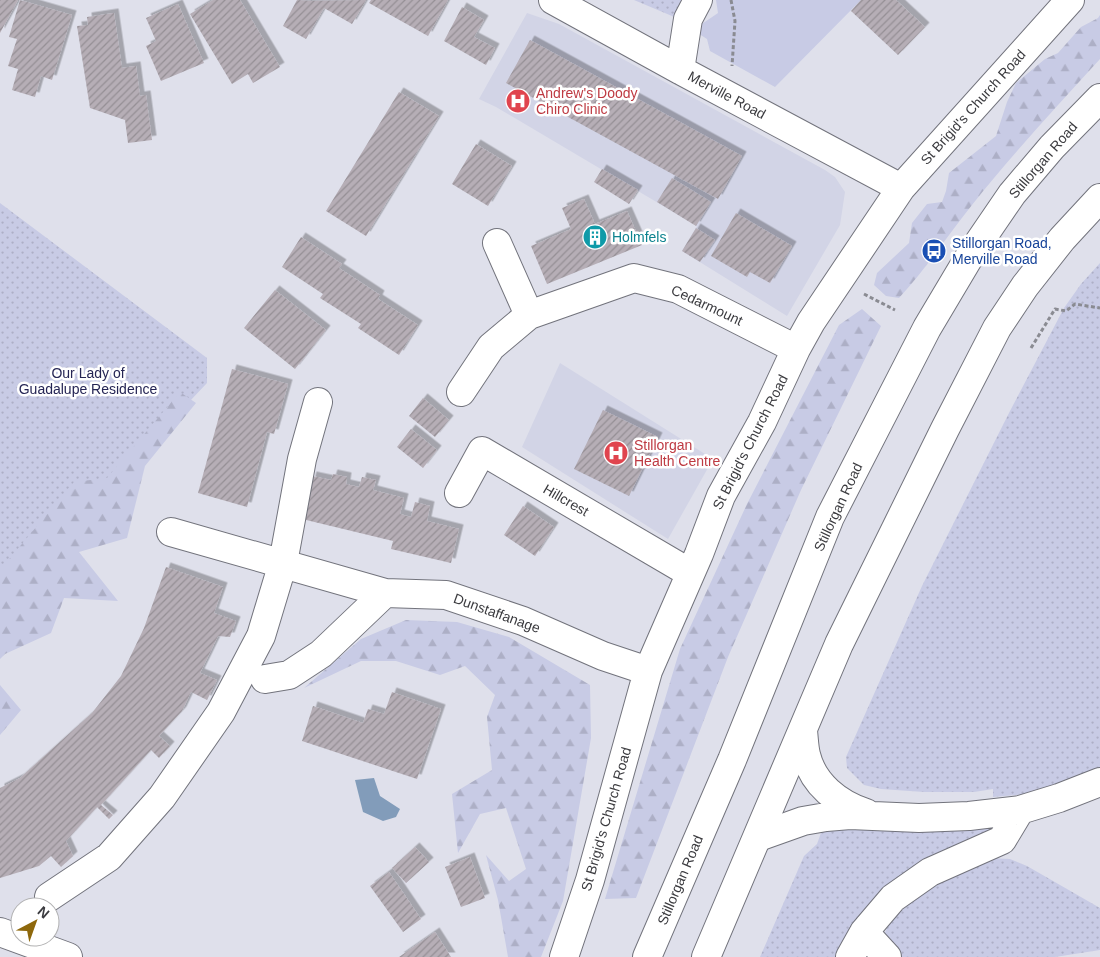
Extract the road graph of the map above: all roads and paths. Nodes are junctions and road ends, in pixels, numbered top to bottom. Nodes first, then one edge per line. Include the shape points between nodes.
1 (698, 0) edge
2 (731, 0) edge
3 (1070, 0) edge
4 (562, 2) edge
5 (680, 70) junction
6 (720, 92) junction
7 (1100, 98) edge
8 (902, 188) junction
9 (1100, 198) edge
10 (497, 244) dead end
11 (1100, 308) edge
12 (529, 315) junction
13 (1031, 348) dead end
14 (796, 349) junction
15 (461, 392) dead end
16 (318, 402) dead end
17 (459, 493) dead end
18 (171, 532) dead end
19 (283, 563) junction
20 (690, 573) junction
21 (385, 593) junction
22 (648, 670) junction
23 (265, 679) dead end
24 (803, 731) junction
25 (1096, 786) edge
26 (1020, 810) junction
27 (874, 815) junction
28 (758, 837) junction
29 (48, 897) dead end
30 (0, 932) edge
31 (864, 932) junction
32 (68, 957) edge
33 (564, 957) edge
34 (647, 957) edge
35 (706, 957) edge
36 (850, 957) edge
37 (888, 957) edge

1 - 5 main road via 688,19
2 - 6 path via 735,21 733,64
3 - 8 main road, St Brigid's Church Road
4 - 5 main road, Merville Road
5 - 6 main road, Merville Road
6 - 8 main road, Merville Road
7 - 34 main road, Stillorgan Road via 1012,194 927,328 830,517 732,760
8 - 14 main road, St Brigid's Church Road
9 - 24 main road via 1062,239 997,328 839,644
10 - 12 main road
11 - 13 path via 1075,304 1066,311 1055,309
12 - 14 main road, Cedarmount via 634,278 678,289
12 - 15 main road, Cedarmount via 491,346
14 - 20 main road, St Brigid's Church Road via 762,422 721,496
16 - 19 main road via 302,459
17 - 20 main road, Hillcrest via 482,451
18 - 19 main road, Dunstaffanage
19 - 21 main road, Dunstaffanage
19 - 29 main road via 261,636 221,712 162,797 109,857
20 - 22 main road, St Brigid's Church Road
21 - 22 main road, Dunstaffanage via 446,595 524,621 603,656
21 - 23 main road via 322,654 289,675
22 - 33 main road, St Brigid's Church Road via 590,880
24 - 27 main road via 806,755 815,777 838,800
24 - 28 main road
25 - 26 main road
26 - 27 main road via 919,818
26 - 31 main road via 1002,840 930,872 893,898
27 - 28 main road via 826,817
28 - 35 main road
30 - 32 main road
31 - 36 main road
31 - 37 main road

